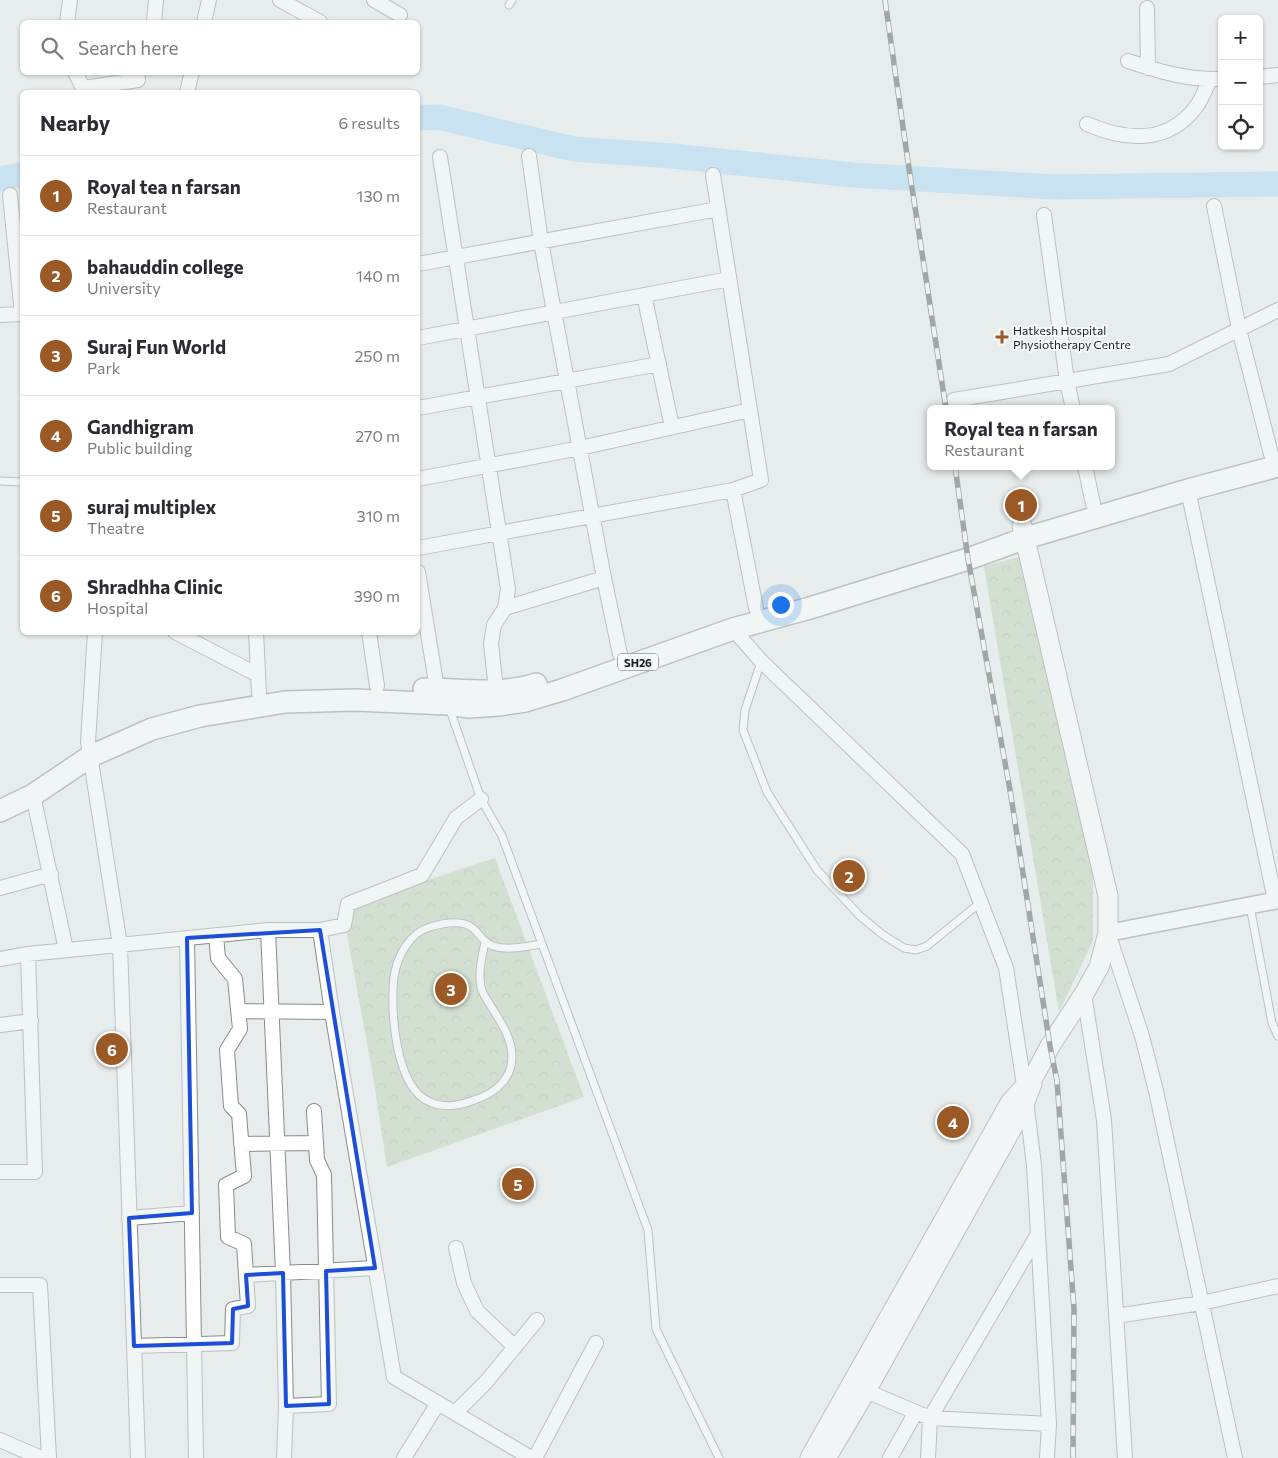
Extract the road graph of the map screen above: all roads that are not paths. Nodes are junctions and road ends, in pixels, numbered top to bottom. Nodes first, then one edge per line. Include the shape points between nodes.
1 (70, 0) edge
2 (156, 0) edge
3 (209, 0) edge
4 (374, 0) edge
5 (284, 1) edge
6 (1147, 8) dead end
7 (400, 15) dead end
8 (67, 20) edge
9 (154, 20) edge
10 (208, 20) edge
11 (317, 20) edge
12 (1128, 61) dead end
13 (1148, 68) junction
14 (76, 75) edge
15 (137, 75) edge
16 (191, 75) edge
17 (1278, 75) edge
18 (1263, 77) edge
19 (1216, 79) edge
20 (83, 90) edge
21 (188, 90) edge
22 (1087, 124) dead end
23 (529, 156) dead end
24 (440, 157) dead end
25 (713, 175) dead end
26 (10, 195) dead end
27 (1214, 206) dead end
28 (718, 209) junction
29 (1044, 215) dead end
30 (541, 242) junction
31 (456, 257) junction
32 (420, 264) edge
33 (729, 279) junction
34 (20, 294) edge
35 (644, 295) junction
36 (1278, 310) edge
37 (555, 312) junction
38 (20, 314) edge
39 (0, 315) edge
40 (467, 329) junction
41 (1239, 329) junction
42 (420, 338) edge
43 (659, 364) junction
44 (567, 381) junction
45 (1067, 381) junction
46 (478, 397) junction
47 (954, 400) dead end
48 (1072, 405) edge
49 (420, 408) edge
50 (750, 410) junction
51 (672, 427) junction
52 (580, 448) junction
53 (1276, 457) edge
54 (488, 465) junction
55 (1086, 470) edge
56 (420, 479) edge
57 (0, 482) edge
58 (20, 482) edge
59 (732, 490) junction
60 (1188, 490) junction
61 (1094, 504) junction
62 (593, 516) junction
63 (1024, 532) junction
64 (499, 533) junction
65 (420, 548) edge
66 (604, 578) junction
67 (420, 582) edge
68 (505, 608) junction
69 (756, 608) junction
70 (732, 629) junction
71 (95, 635) edge
72 (180, 635) edge
73 (256, 635) edge
74 (369, 635) edge
75 (620, 654) junction
76 (761, 661) junction
77 (259, 684) junction
78 (377, 686) junction
79 (496, 690) junction
80 (443, 696) junction
81 (90, 749) junction
82 (33, 795) junction
83 (0, 796) edge
84 (481, 799) junction
85 (0, 811) edge
86 (51, 874) junction
87 (0, 888) edge
88 (1276, 900) edge
89 (981, 902) junction
90 (1250, 905) junction
91 (268, 930) junction
92 (320, 930) junction
93 (1108, 933) junction
94 (216, 936) junction
95 (187, 938) junction
96 (485, 942) junction
97 (542, 944) junction
98 (120, 945) junction
99 (66, 950) junction
100 (28, 954) junction
101 (0, 959) edge
102 (1084, 994) junction
103 (238, 1011) junction
104 (272, 1011) junction
105 (332, 1012) junction
106 (31, 1021) junction
107 (0, 1024) edge
108 (1278, 1036) edge
109 (1028, 1088) junction
110 (314, 1111) dead end
111 (316, 1143) junction
112 (241, 1144) junction
113 (277, 1144) junction
114 (0, 1172) edge
115 (192, 1213) junction
116 (130, 1218) junction
117 (1038, 1234) junction
118 (456, 1248) dead end
119 (375, 1268) junction
120 (326, 1271) junction
121 (283, 1273) junction
122 (246, 1275) junction
123 (0, 1285) edge
124 (1278, 1286) edge
125 (1201, 1303) junction
126 (1116, 1316) junction
127 (537, 1320) dead end
128 (596, 1343) dead end
129 (194, 1344) junction
130 (134, 1346) junction
131 (515, 1347) junction
132 (860, 1386) junction
133 (438, 1403) junction
134 (286, 1406) junction
135 (916, 1412) junction
136 (455, 1413) junction
137 (930, 1418) junction
138 (1049, 1424) junction
139 (0, 1440) edge
140 (41, 1458) edge
141 (49, 1458) edge
142 (138, 1458) edge
143 (196, 1458) edge
144 (284, 1458) edge
145 (404, 1458) edge
146 (533, 1458) edge
147 (719, 1458) edge
148 (810, 1458) edge
149 (826, 1458) edge
150 (890, 1458) edge
151 (928, 1458) edge
152 (1047, 1458) edge
153 (1125, 1458) edge
154 (1235, 1458) edge

1 - 8 street
2 - 9 street
3 - 10 street
4 - 7 street
5 - 11 street
6 - 13 street
12 - 13 street
13 - 19 street via 1182,77
14 - 20 street
15 - 20 street via 138,80
16 - 21 street
17 - 18 street
19 - 22 street via 1196,108 1161,134 1116,134
23 - 30 street
24 - 31 street
25 - 28 street
26 - 34 street
27 - 41 street
28 - 30 street
28 - 33 street
29 - 45 street
30 - 31 street
30 - 37 street
31 - 32 street
31 - 40 street
33 - 35 street
33 - 50 street
35 - 37 street
35 - 43 street
36 - 41 street
37 - 40 street
37 - 44 street
38 - 39 street
40 - 42 street
40 - 46 street
41 - 45 street via 1169,364
41 - 53 street
43 - 44 street
43 - 51 street
44 - 46 street
44 - 52 street
45 - 47 street
45 - 48 street
46 - 49 street
46 - 54 street
50 - 51 street
50 - 59 street via 761,480
51 - 52 street
52 - 54 street
52 - 62 street
53 - 60 main road, SH26
53 - 61 main road, SH26
54 - 56 street
54 - 64 street
55 - 61 street
57 - 58 lane
59 - 62 street
59 - 69 street
60 - 63 main road, SH26
60 - 88 street
61 - 63 main road, SH26
62 - 64 street
62 - 66 street
63 - 69 main road, SH26 via 958,548
63 - 70 main road, SH26 via 968,559
63 - 93 main road via 1108,896
64 - 65 street
64 - 68 street via 508,589
66 - 68 street
66 - 75 street
67 - 80 street
68 - 79 street via 494,625 491,643
69 - 75 main road, SH26
70 - 76 street
70 - 80 main road, SH26 via 526,701 469,707
71 - 81 street
72 - 77 street
73 - 77 street
74 - 78 street
75 - 79 main road, SH26 via 526,687
76 - 89 street via 962,854
76 - 89 lane via 745,710 743,730 767,792 817,870 860,916 904,948 916,950 927,946
77 - 78 main road, SH26 via 310,688
77 - 81 main road, SH26 via 133,722
78 - 80 main road, SH26
79 - 80 main road, SH26
80 - 81 main road, SH26 via 285,702 200,716
80 - 84 lane
81 - 82 main road, SH26
81 - 83 main road, SH26
81 - 98 street
82 - 85 main road, SH26
82 - 86 street
84 - 92 street via 456,818 422,876 348,904 344,925
84 - 97 lane via 502,836
86 - 87 street
86 - 99 street
88 - 90 street
89 - 109 street via 1006,968
90 - 93 street
90 - 108 lane via 1272,1023
91 - 92 street
91 - 94 street
91 - 104 street
92 - 105 street
93 - 102 main road via 1098,967
93 - 125 street via 1142,1036 1156,1091
94 - 95 street
94 - 103 street via 218,958 235,980
95 - 98 street
95 - 115 street
96 - 96 lane via 479,973 481,989 511,1042 511,1066 503,1082 490,1094 465,1104 446,1106 428,1102 407,1077 399,1052 394,1023 394,976 399,961 405,947 428,927 462,923 473,928
96 - 97 lane via 506,948
97 - 147 lane via 648,1230 656,1329
98 - 99 street
98 - 116 street
99 - 100 street
100 - 101 street
100 - 106 street
102 - 109 main road via 1050,1046
102 - 126 street via 1104,1120
103 - 104 street
103 - 112 street via 240,1029 227,1050 231,1106 239,1114
104 - 105 street
104 - 113 street
105 - 119 street
106 - 107 street
106 - 114 street via 35,1172
109 - 117 street
109 - 132 main road via 1010,1103
110 - 111 street
111 - 113 street
111 - 120 street via 317,1160 324,1176
112 - 113 street
112 - 122 street via 244,1176 226,1185 228,1237 244,1244
113 - 121 street
115 - 116 street
115 - 129 street
116 - 130 street
117 - 137 street
117 - 138 street
118 - 131 street via 464,1283 477,1311
119 - 120 street
119 - 133 street via 394,1377
120 - 121 street
120 - 134 street via 329,1404
121 - 122 street
121 - 134 street
122 - 129 street via 248,1306 233,1309 232,1343
123 - 141 street via 40,1285
124 - 125 street
125 - 126 street
125 - 154 street
126 - 153 street
127 - 131 street
128 - 146 street
129 - 130 street
129 - 143 street
130 - 142 street
131 - 136 street
132 - 135 street
132 - 148 main road
132 - 149 main road
133 - 136 street
133 - 145 street
134 - 144 street
135 - 137 street
135 - 150 street
136 - 146 street
137 - 138 street
137 - 151 street
138 - 152 street
139 - 140 street

